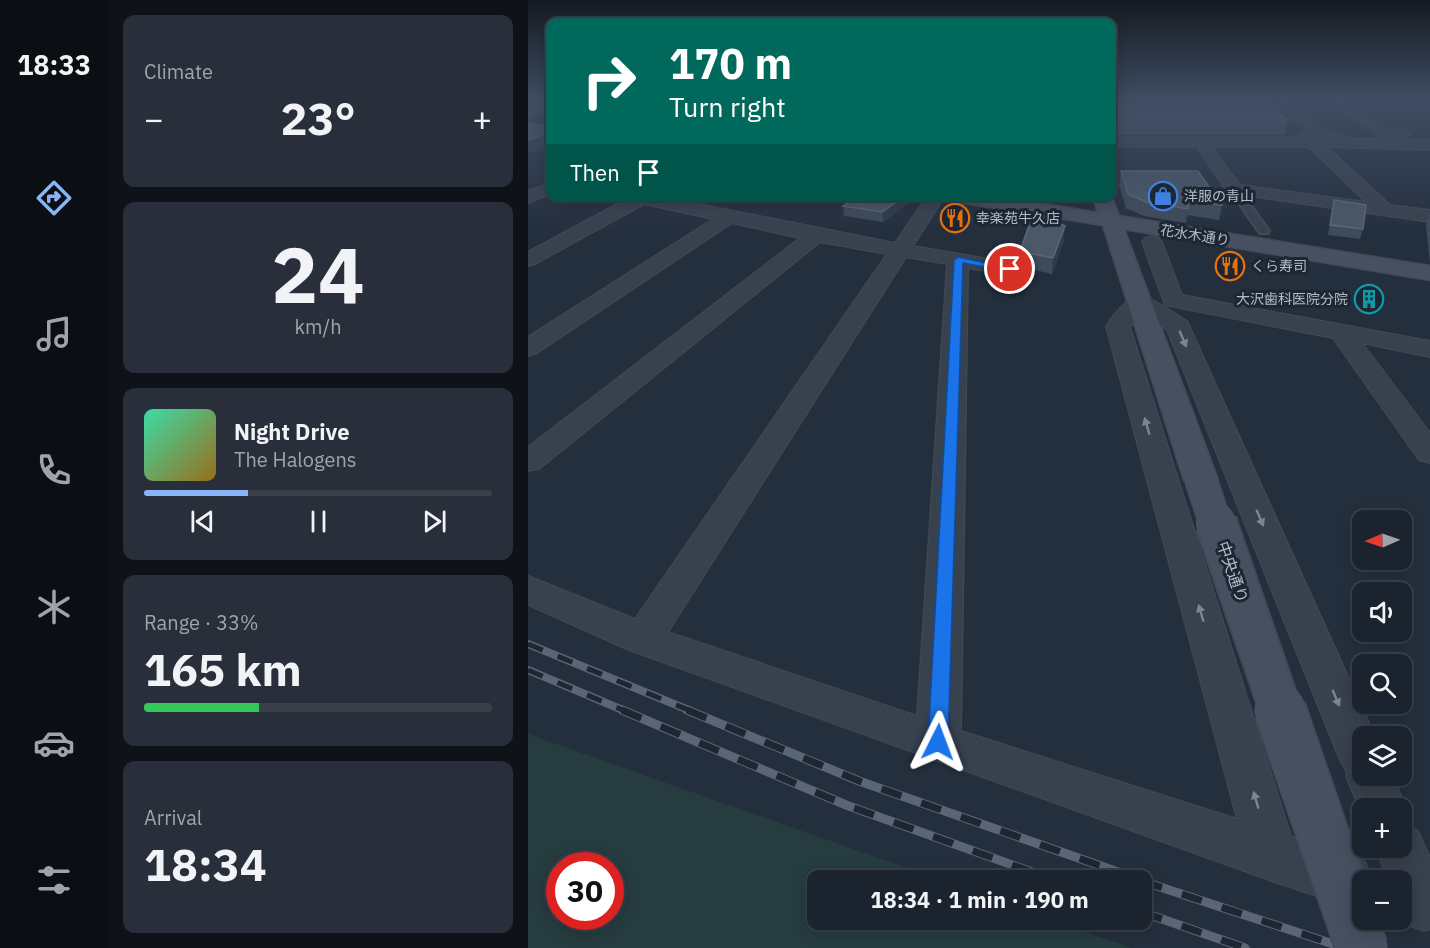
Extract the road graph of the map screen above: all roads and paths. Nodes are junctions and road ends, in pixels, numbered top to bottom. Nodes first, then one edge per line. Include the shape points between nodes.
1 (1203, 144) edge
2 (1315, 144) edge
3 (1412, 144) edge
4 (1430, 158) edge
5 (546, 182) edge
6 (1234, 189) junction
7 (528, 198) edge
8 (631, 201) edge
9 (650, 201) edge
10 (933, 201) edge
11 (988, 201) edge
12 (1104, 201) edge
13 (1385, 210) junction
14 (1430, 216) edge
15 (729, 218) junction
16 (1110, 222) junction
17 (1264, 231) dead end
18 (816, 235) junction
19 (1152, 242) dead end
20 (899, 249) junction
21 (528, 260) edge
22 (958, 260) junction
23 (1010, 269) dead end
24 (1430, 273) edge
25 (1140, 302) junction
26 (1341, 332) junction
27 (528, 348) edge
28 (1430, 349) edge
29 (1430, 454) edge
30 (528, 462) edge
31 (528, 590) edge
32 (643, 639) junction
33 (1352, 735) edge
34 (938, 742) junction
35 (1272, 856) junction
36 (1403, 858) edge
37 (1352, 882) edge
38 (1418, 903) edge
39 (1362, 948) edge

1 - 6 street
2 - 13 street
3 - 4 street
5 - 7 street
6 - 13 street
6 - 17 lane
8 - 21 street
9 - 15 street
10 - 20 street
11 - 16 street, 花水木通り
12 - 16 street, 中央通り
13 - 14 street
15 - 18 street
15 - 27 street
16 - 24 street, 花水木通り
16 - 25 street, 中央通り
18 - 20 street
18 - 30 street
19 - 26 street via 1173,300
20 - 22 street
20 - 32 street
22 - 23 street
22 - 34 street
25 -> 33 street via 1178,326
35 -> 25 street via 1118,327
25 - 39 street, 中央通り, bridge
26 - 28 street
26 - 29 street
31 - 32 street
32 - 34 street
34 - 35 street
35 - 37 street
36 - 38 street

